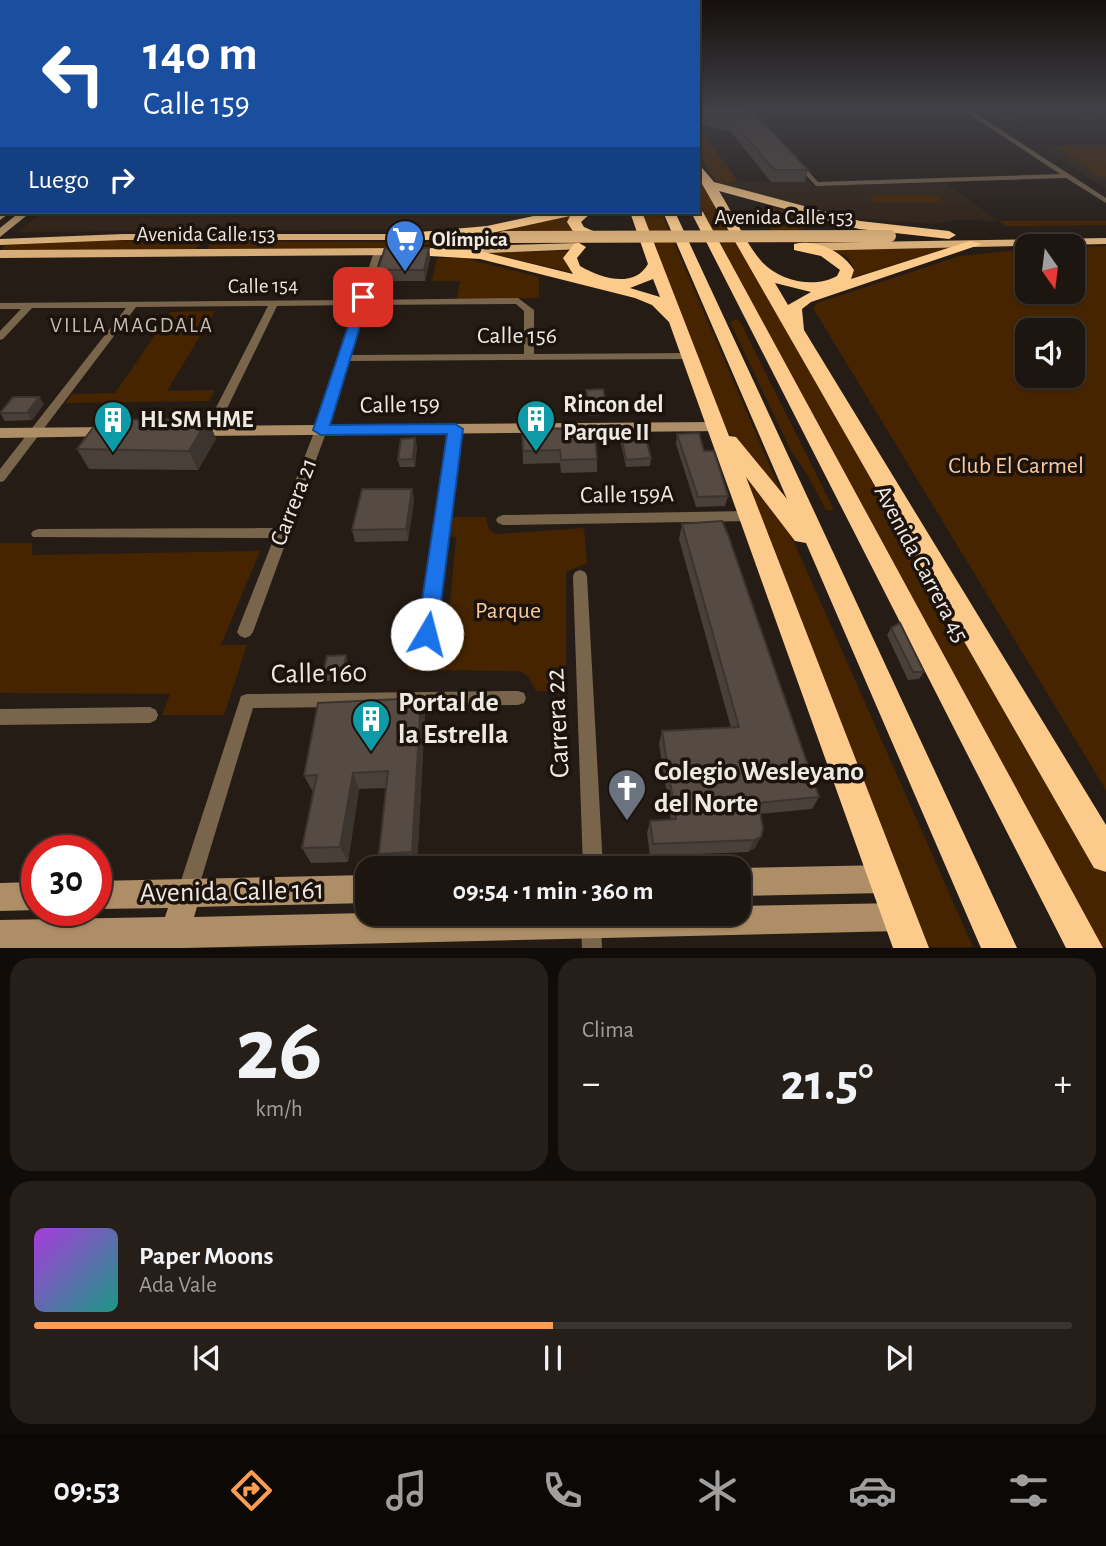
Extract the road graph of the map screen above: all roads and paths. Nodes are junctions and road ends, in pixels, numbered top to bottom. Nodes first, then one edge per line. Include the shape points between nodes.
1 (1032, 152) edge
2 (1042, 152) edge
3 (791, 155) edge
4 (700, 169) edge
5 (1069, 176) junction
6 (817, 184) joint
7 (710, 185) junction
8 (1106, 193) edge
9 (1106, 201) edge
10 (24, 214) edge
11 (560, 214) edge
12 (582, 214) edge
13 (670, 214) edge
14 (698, 214) edge
15 (638, 219) edge
16 (738, 232) junction
17 (0, 234) edge
18 (1106, 234) edge
19 (949, 235) junction
20 (598, 236) junction
21 (209, 237) junction
22 (1015, 238) edge
23 (505, 239) junction
24 (894, 240) junction
25 (795, 241) junction
26 (1085, 241) edge
27 (1106, 241) edge
28 (0, 242) edge
29 (1015, 242) edge
30 (410, 244) junction
31 (975, 244) junction
32 (579, 247) junction
33 (378, 251) junction
34 (198, 253) junction
35 (0, 254) edge
36 (758, 264) junction
37 (651, 271) junction
38 (362, 302) junction
39 (274, 303) junction
40 (133, 304) junction
41 (0, 306) edge
42 (29, 306) junction
43 (680, 327) junction
44 (798, 333) junction
45 (0, 337) edge
46 (691, 356) junction
47 (529, 357) junction
48 (344, 358) junction
49 (717, 427) junction
50 (455, 429) junction
51 (321, 430) junction
52 (169, 431) edge
53 (210, 431) junction
54 (129, 432) edge
55 (0, 433) edge
56 (34, 433) junction
57 (0, 478) edge
58 (750, 516) junction
59 (503, 520) dead end
60 (282, 533) junction
61 (38, 534) dead end
62 (828, 569) junction
63 (580, 576) dead end
64 (245, 632) dead end
65 (427, 634) dead end
66 (518, 698) dead end
67 (150, 715) dead end
68 (0, 717) edge
69 (592, 856) edge
70 (1106, 856) edge
71 (886, 879) junction
72 (751, 882) edge
73 (355, 889) edge
74 (187, 893) junction
75 (112, 895) edge
76 (21, 896) edge
77 (0, 897) edge
78 (905, 932) edge
79 (0, 935) edge
80 (591, 935) edge
81 (172, 939) edge
82 (999, 947) edge
83 (1085, 947) edge

1 - 5 street
2 - 8 street
3 - 6 street
4 - 7 highway, Avenida Carrera 45
5 - 6 street
5 - 9 street
7 - 16 highway, Avenida Carrera 45
7 - 19 highway via 859,225
10 - 17 main road
11 - 30 highway
12 - 20 highway via 574,222 579,230
13 - 62 highway
14 - 83 highway, Avenida Carrera 45
15 - 37 highway
16 - 25 highway via 737,220 745,211 789,208 816,220 813,230
16 - 36 highway, Avenida Carrera 45
18 - 19 main road, Avenida Calle 153
19 - 24 main road, Avenida Calle 153
20 - 23 main road, Avenida Calle 153, bridge
20 - 25 main road, Avenida Calle 153, bridge
21 - 28 main road, Avenida Calle 153
21 - 30 main road, Avenida Calle 153
21 - 34 main road
22 - 24 main road, Avenida Calle 153
23 - 24 main road, Avenida Calle 153, bridge
23 - 30 main road, Avenida Calle 153
24 - 25 main road, Avenida Calle 153
24 - 31 main road, Avenida Calle 153
25 - 32 main road, Avenida Calle 153
25 - 36 highway via 837,257 846,274 834,284 818,287 780,280
26 - 27 main road, Avenida Calle 153
29 - 31 main road, Avenida Calle 153
30 - 32 main road, Avenida Calle 153 via 471,250
30 - 33 main road, Avenida Calle 153
30 - 43 highway via 480,255 640,295 665,307
31 - 44 highway via 805,299 793,312
32 - 37 highway via 570,261 591,278 622,283
33 - 34 main road, Avenida Calle 153
33 - 38 street, Carrera 21
34 - 35 main road, Avenida Calle 153
36 - 44 highway, Avenida Carrera 45
37 - 43 highway
38 - 39 street, Calle 154
38 - 47 street, Calle 154 via 518,301 529,310
38 - 48 street, Carrera 21
39 - 40 street, Calle 154
39 - 53 street
40 - 42 street, Calle 154
40 - 56 street
41 - 42 street, Calle 154
42 - 45 street
43 - 46 highway
44 - 70 highway, Avenida Carrera 45
46 - 47 street, Calle 156
46 - 49 highway
47 - 48 street, Calle 156
48 - 51 street, Carrera 21
49 - 50 main road, Calle 159
49 - 58 highway
49 - 62 highway
50 - 51 main road, Calle 159
50 - 65 street
51 - 53 main road, Calle 159
51 - 60 street, Carrera 21
52 - 53 main road, Calle 159
54 - 56 main road
55 - 56 main road
56 - 57 street
58 - 59 street, Calle 159A
58 - 71 highway
60 - 61 street
60 - 64 street, Carrera 21
62 - 82 highway
63 - 69 street, Carrera 22
66 - 74 street, Calle 160 via 247,701
67 - 68 street
71 - 72 main road
71 - 78 highway
73 - 74 main road, Avenida Calle 161
74 - 75 main road, Avenida Calle 161
74 - 81 main road
76 - 77 main road
78 - 80 main road, Avenida Calle 161
79 - 81 main road, Avenida Calle 161
80 - 81 main road, Avenida Calle 161

